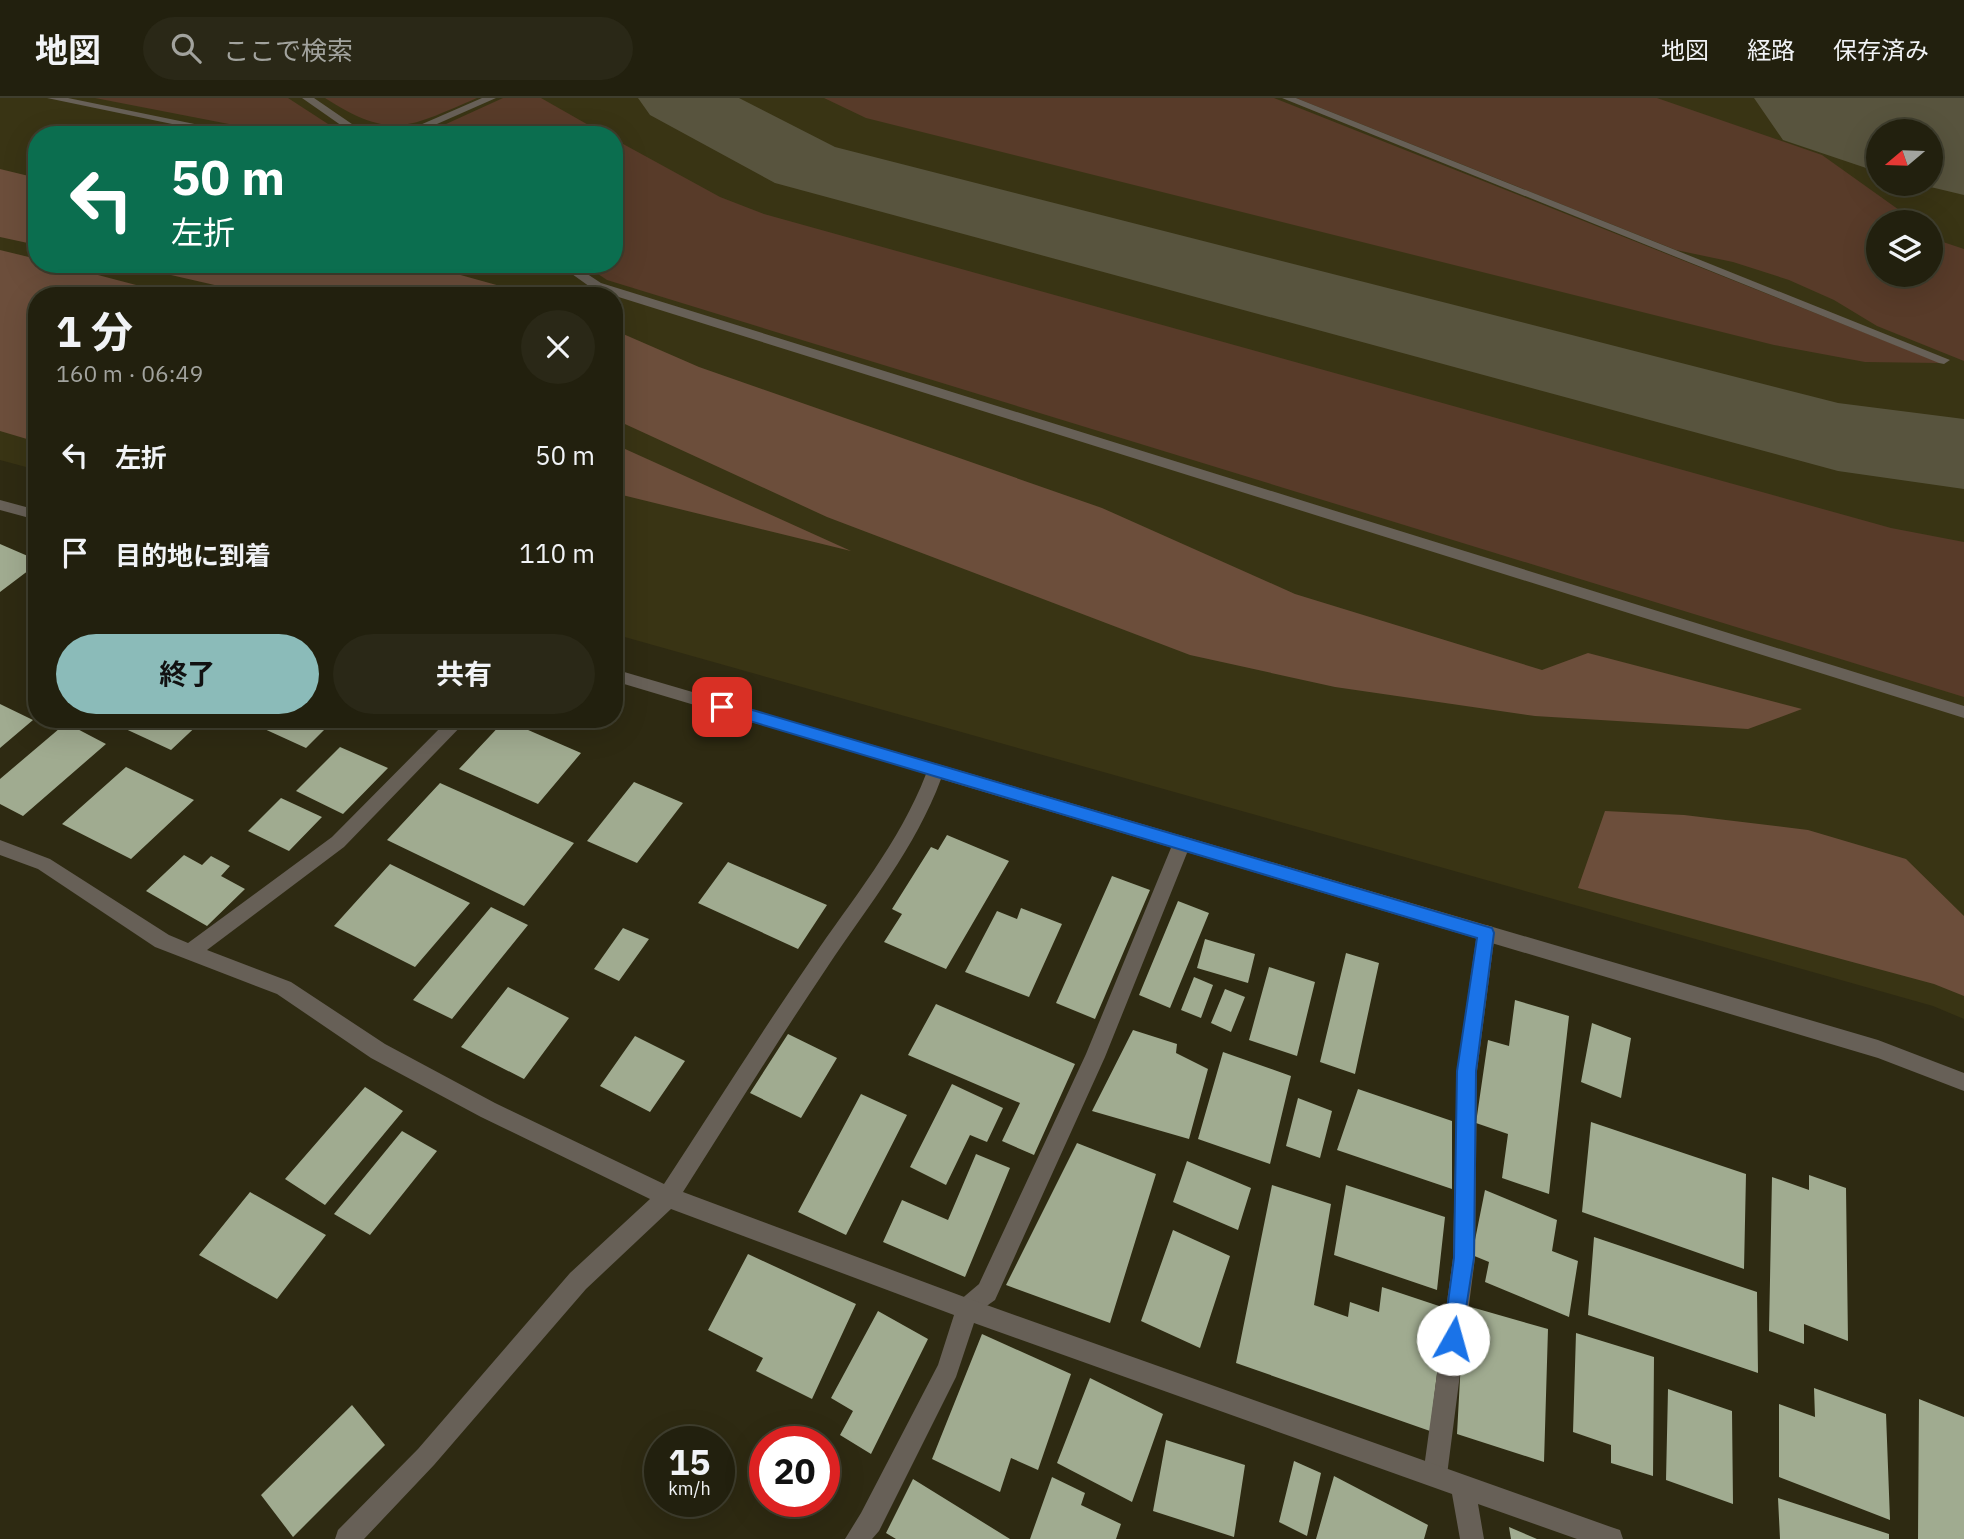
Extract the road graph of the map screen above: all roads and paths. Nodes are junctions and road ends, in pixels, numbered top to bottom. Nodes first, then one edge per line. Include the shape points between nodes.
1 (52, 98) edge
2 (307, 98) edge
3 (491, 98) edge
4 (1287, 98) edge
5 (197, 126) edge
6 (349, 126) edge
7 (424, 126) edge
8 (578, 273) edge
9 (600, 287) edge
10 (623, 294) edge
11 (1944, 360) dead end
12 (0, 505) edge
13 (28, 513) edge
14 (623, 678) edge
15 (1964, 712) edge
16 (451, 728) edge
17 (936, 771) junction
18 (1182, 843) junction
19 (0, 847) edge
20 (1486, 933) junction
21 (190, 952) junction
22 (1964, 1082) edge
23 (668, 1197) junction
24 (967, 1309) junction
25 (1435, 1475) junction
26 (1462, 1484) junction
27 (346, 1539) edge
28 (857, 1539) edge
29 (1472, 1539) edge
30 (1611, 1539) edge

1 - 5 street
2 - 6 street
3 - 7 street
4 - 11 street
8 - 9 street
10 - 15 street
12 - 13 street
14 - 17 street
16 - 21 street via 338,842
17 - 18 street
17 - 23 street via 897,848
18 - 20 street
18 - 24 street via 1095,1057 987,1292
19 - 21 street via 44,864 162,941
20 - 22 street via 1878,1049
20 - 25 street via 1466,1071 1464,1258
21 - 23 street via 284,988 378,1051
23 - 24 street
23 - 27 street via 578,1281 426,1457
24 - 25 street
24 - 28 street via 948,1369
25 - 26 street
26 - 29 street
26 - 30 street

